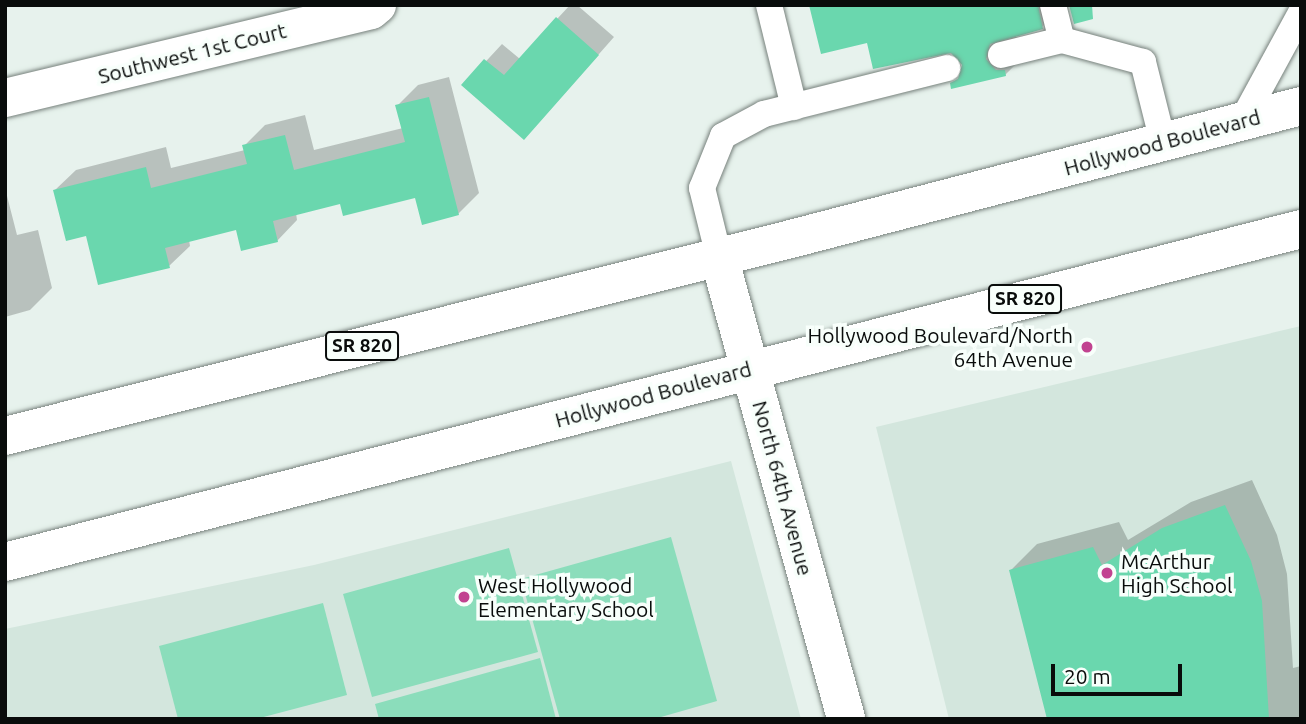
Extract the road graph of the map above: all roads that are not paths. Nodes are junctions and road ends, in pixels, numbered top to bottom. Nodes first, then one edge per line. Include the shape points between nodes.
1 (377, 5) edge
2 (769, 5) edge
3 (1053, 5) edge
4 (1301, 13) edge
5 (1062, 40) junction
6 (1001, 55) dead end
7 (947, 68) dead end
8 (5, 98) edge
9 (1301, 106) edge
10 (794, 107) junction
11 (1241, 121) junction
12 (1163, 142) junction
13 (1301, 229) edge
14 (719, 257) junction
15 (750, 369) junction
16 (5, 436) edge
17 (5, 562) edge
18 (846, 719) edge

1 - 8 main road, Southwest 1st Court
2 - 10 lane
3 - 5 lane
4 - 11 lane
5 - 6 lane
5 - 12 lane via 1143,62
7 - 10 lane
9 - 11 main road, Hollywood Boulevard / SR 820
10 - 14 lane via 764,114 723,136 702,188
11 - 12 main road, Hollywood Boulevard / SR 820
12 - 14 main road, Hollywood Boulevard / SR 820
13 - 15 main road, Hollywood Boulevard / SR 820
14 - 15 main road, North 64th Avenue
14 - 16 main road, Hollywood Boulevard / SR 820
15 - 17 main road, Hollywood Boulevard / SR 820
15 - 18 main road, North 64th Avenue

